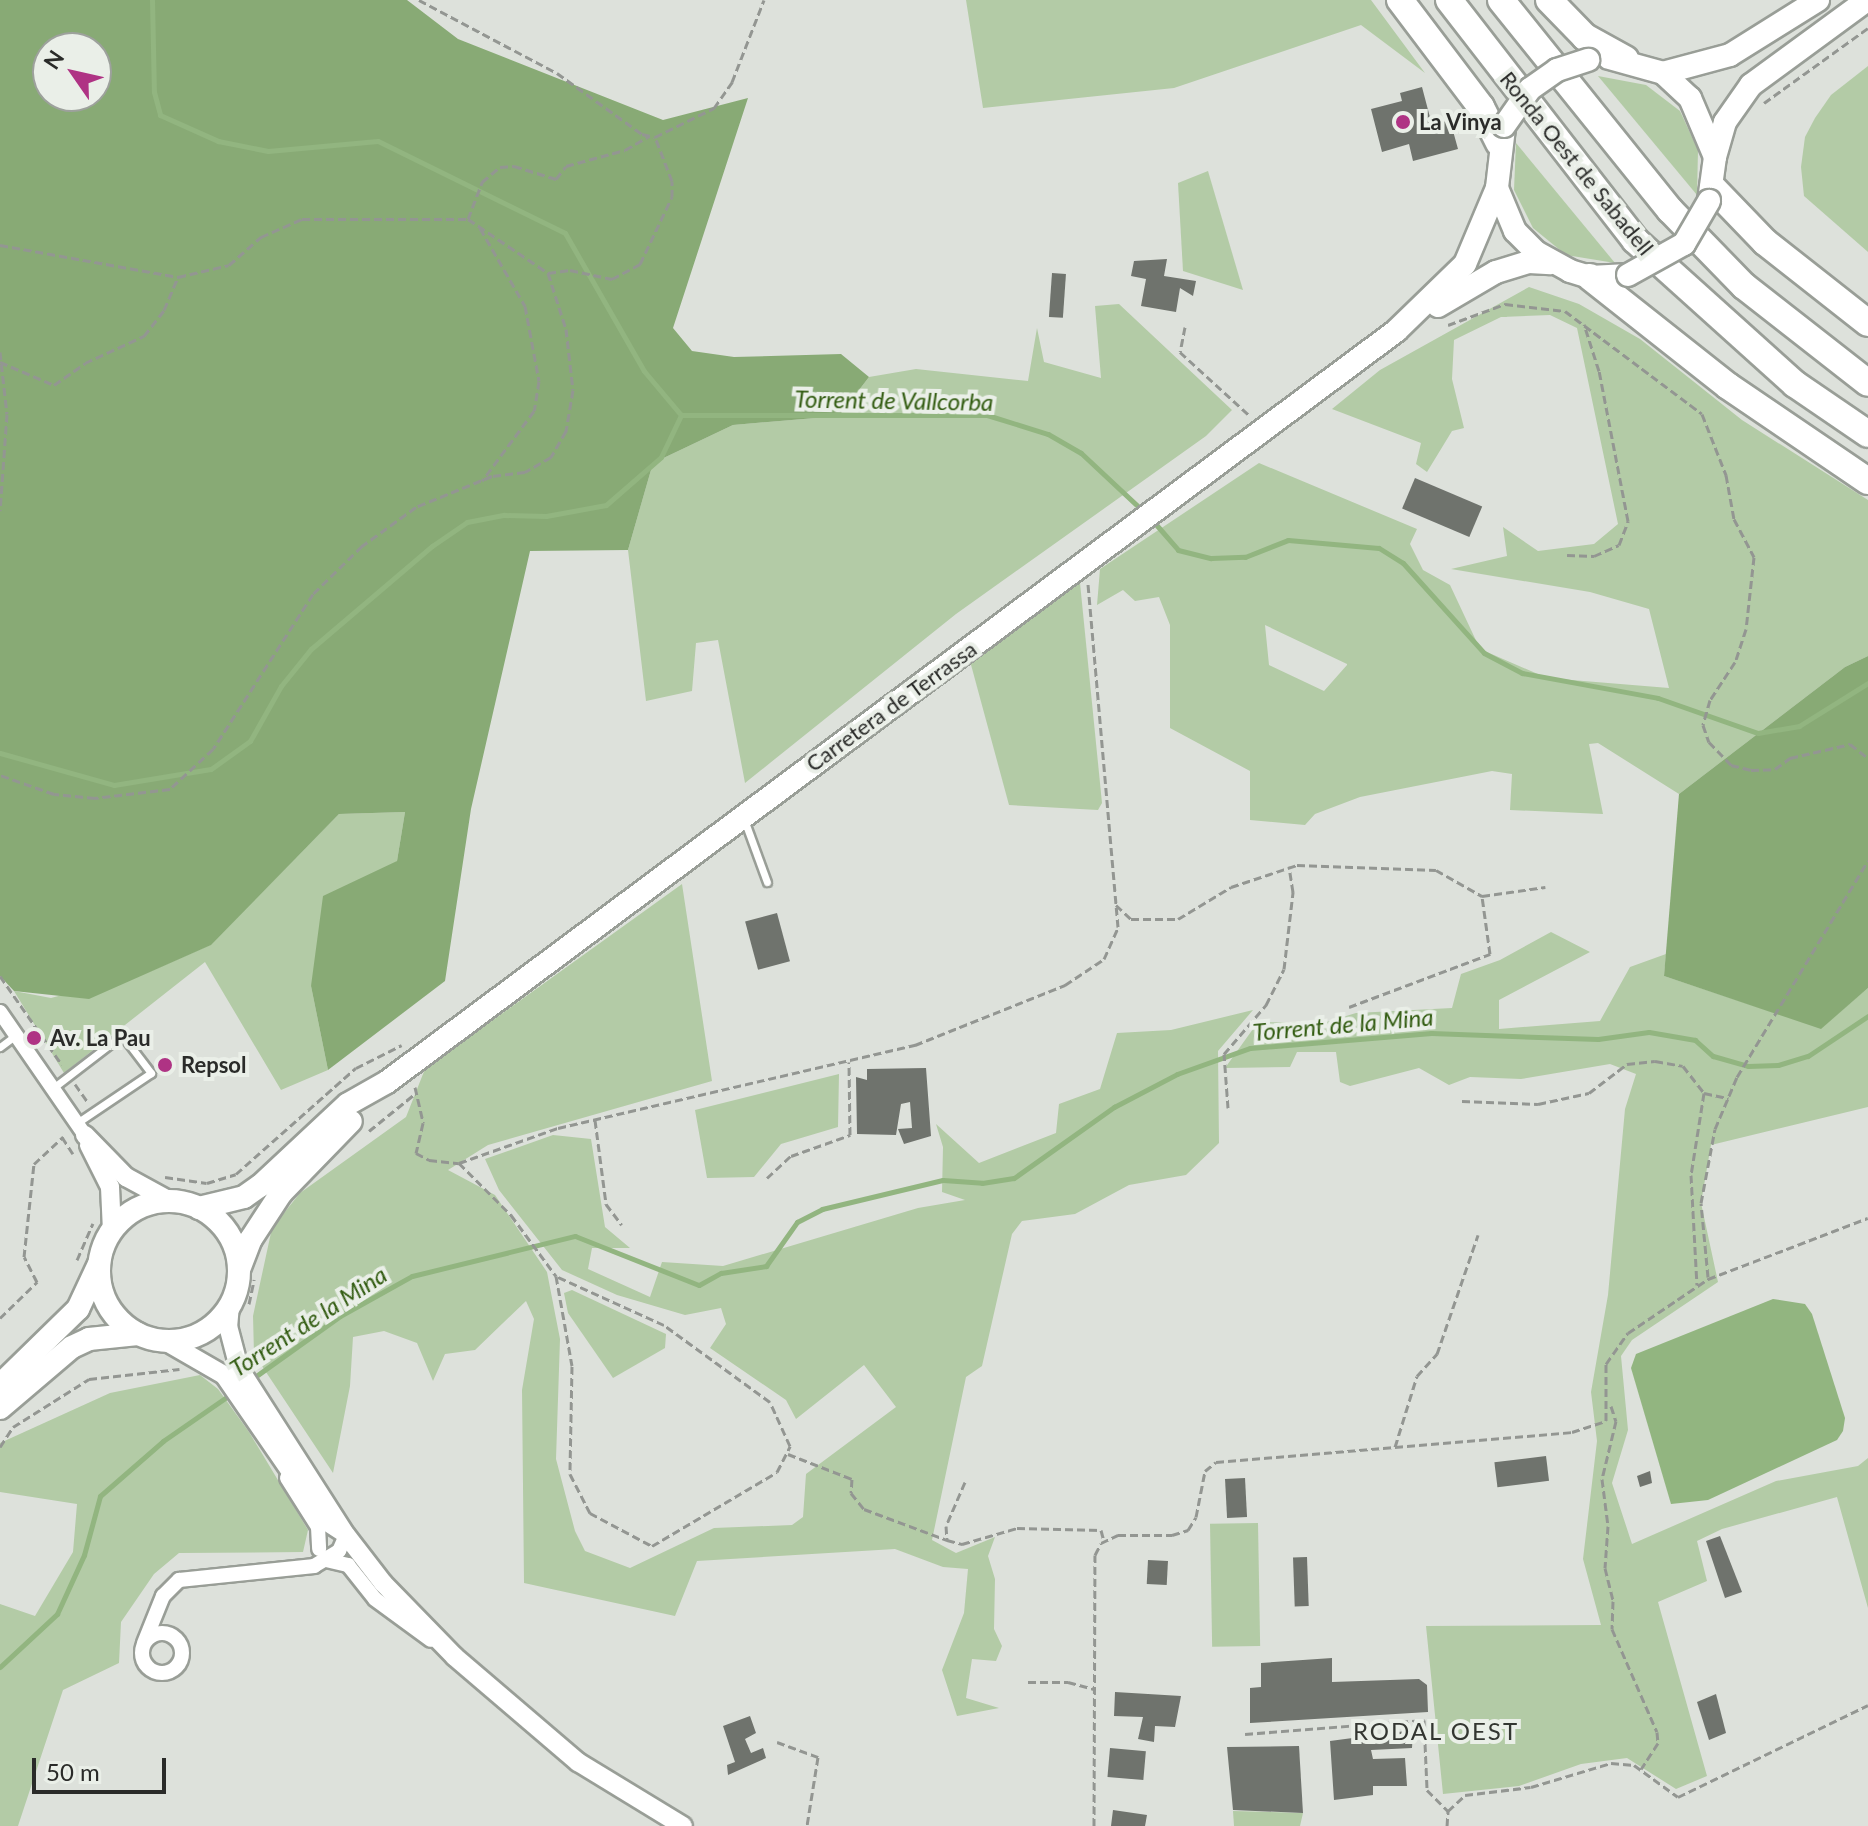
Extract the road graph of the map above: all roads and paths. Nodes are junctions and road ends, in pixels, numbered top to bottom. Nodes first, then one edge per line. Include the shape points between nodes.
1 (419, 0) edge
2 (764, 0) edge
3 (1400, 0) edge
4 (1449, 0) edge
5 (1501, 0) edge
6 (1549, 0) edge
7 (1818, 0) edge
8 (1867, 0) edge
9 (1625, 59) junction
10 (1663, 73) junction
11 (1502, 135) junction
12 (649, 136) junction
13 (655, 137) junction
14 (1715, 157) junction
15 (1497, 188) junction
16 (1711, 194) junction
17 (468, 219) junction
18 (479, 226) junction
19 (0, 245) edge
20 (1551, 263) junction
21 (548, 273) junction
22 (178, 277) junction
23 (1590, 277) junction
24 (1416, 320) junction
25 (1868, 323) edge
26 (1584, 324) junction
27 (1185, 327) dead end
28 (1396, 331) junction
29 (0, 352) edge
30 (1, 362) edge
31 (1868, 383) edge
32 (1265, 429) junction
33 (1868, 434) edge
34 (482, 481) junction
35 (1868, 481) edge
36 (0, 511) edge
37 (1567, 555) dead end
38 (1083, 565) junction
39 (1868, 758) edge
40 (0, 775) edge
41 (742, 816) junction
42 (1868, 861) edge
43 (1289, 866) junction
44 (767, 882) dead end
45 (1545, 887) dead end
46 (1482, 896) junction
47 (1116, 905) junction
48 (0, 976) edge
49 (1349, 1007) dead end
50 (0, 1012) edge
51 (16, 1035) junction
52 (0, 1047) edge
53 (409, 1062) junction
54 (849, 1062) junction
55 (356, 1068) dead end
56 (69, 1075) junction
57 (387, 1082) junction
58 (53, 1088) junction
59 (416, 1093) junction
60 (1704, 1093) junction
61 (1728, 1098) junction
62 (1462, 1101) dead end
63 (92, 1108) junction
64 (1228, 1108) dead end
65 (595, 1120) junction
66 (81, 1129) junction
67 (62, 1137) junction
68 (361, 1138) dead end
69 (76, 1160) dead end
70 (459, 1163) junction
71 (153, 1172) dead end
72 (767, 1178) dead end
73 (170, 1201) junction
74 (199, 1208) junction
75 (96, 1214) dead end
76 (1868, 1218) edge
77 (622, 1225) dead end
78 (112, 1231) junction
79 (1478, 1235) dead end
80 (100, 1262) junction
81 (248, 1268) junction
82 (75, 1272) dead end
83 (556, 1276) junction
84 (1708, 1279) junction
85 (1697, 1285) junction
86 (239, 1307) junction
87 (0, 1318) edge
88 (138, 1334) junction
89 (165, 1341) junction
90 (208, 1363) junction
91 (0, 1385) edge
92 (1609, 1402) junction
93 (0, 1408) edge
94 (0, 1447) edge
95 (1395, 1447) junction
96 (275, 1448) junction
97 (787, 1453) junction
98 (965, 1482) dead end
99 (947, 1540) junction
100 (344, 1541) junction
101 (1104, 1541) junction
102 (322, 1555) junction
103 (156, 1612) junction
104 (173, 1635) junction
105 (144, 1643) junction
106 (450, 1653) junction
107 (1028, 1682) dead end
108 (1094, 1689) junction
109 (1868, 1705) edge
110 (1245, 1734) dead end
111 (777, 1742) dead end
112 (1641, 1769) junction
113 (1448, 1811) junction
114 (683, 1826) edge
115 (807, 1826) edge
116 (1094, 1826) edge
117 (1447, 1826) edge

1 - 12 path via 557,73
2 - 13 path via 732,82 714,108
3 - 11 highway
4 - 33 highway, Ronda Oest de Sabadell via 1635,240 1795,384
5 - 31 highway, Ronda Oest de Sabadell via 1670,210 1744,286
6 - 9 highway via 1585,37
7 - 10 main road via 1730,55
8 - 14 main road via 1751,85 1725,122
9 - 10 main road
9 - 11 main road, bridge via 1588,60 1557,70 1530,89
10 - 14 main road via 1699,111
11 - 15 main road
12 - 13 path
12 - 17 path via 625,150 566,166 556,179 500,167 482,182
13 - 21 path via 672,181 672,197 640,264 612,279 570,270
14 - 16 main road
15 - 20 main road via 1515,231
15 - 28 main road, Carretera de Terrassa via 1465,264
16 - 23 main road, bridge via 1684,244 1665,260 1628,275
16 - 25 highway
17 - 18 path
17 - 22 path via 302,219 261,237 229,265
18 - 21 path
18 - 34 path via 525,306 539,381 534,411
19 - 22 path
20 - 23 main road
20 - 24 main road, Carretera de Terrassa via 1529,262 1496,272
21 - 34 path via 570,359 573,390 566,431 551,457 525,472
22 - 30 path via 164,310 144,336 85,363 54,385
23 - 35 highway via 1728,386
24 - 26 path via 1447,325 1505,304 1534,304 1565,311
24 - 28 main road, Carretera de Terrassa
26 - 37 path via 1599,371 1628,521 1619,545 1594,556
26 - 39 path via 1702,414 1726,475 1734,519 1754,557 1746,629 1703,725 1709,742 1731,765 1751,770 1775,769 1790,758 1850,744
27 - 32 path via 1180,352
28 - 32 main road, Carretera de Terrassa
29 - 30 path
30 - 36 path via 7,414
32 - 38 main road, Carretera de Terrassa
34 - 40 path via 416,507 362,546 313,594 213,749 170,789 95,798 54,794
38 - 41 main road, Carretera de Terrassa
38 - 47 path
41 - 44 lane via 760,852
41 - 53 main road, Carretera de Terrassa
42 - 61 path
43 - 46 path via 1436,870
43 - 47 path via 1231,887 1178,919 1131,919
43 - 64 path via 1293,892 1284,969 1266,1005 1224,1054
45 - 46 path
46 - 49 path via 1490,954
47 - 54 path via 1113,945 1104,959 1065,985 915,1045
48 - 56 path
50 - 51 street
51 - 52 lane
51 - 58 street
53 - 57 main road, Carretera de Terrassa
53 - 59 path
54 - 65 path
54 - 72 path via 850,1135 791,1156
55 - 71 path via 236,1174 207,1183
56 - 58 lane
56 - 63 path
56 - 63 lane via 122,1035 151,1073
57 - 74 main road, Carretera de Terrassa via 348,1104 244,1197
57 - 81 main road, Carretera de Terrassa via 281,1193 251,1239
58 - 66 street
59 - 68 path
59 - 70 path via 423,1123 416,1153
60 - 61 path
60 - 62 path via 1683,1066 1655,1061 1627,1064 1589,1093 1538,1104
60 - 85 path via 1690,1186
61 - 84 path via 1704,1172
63 - 66 lane
65 - 70 path
65 - 77 path via 606,1204
66 - 67 path
66 - 73 street via 126,1177
66 - 78 street via 110,1187
67 - 69 path
67 - 87 path via 34,1164 24,1257 37,1282
70 - 83 path
73 - 74 main road
73 - 78 main road via 132,1212
74 - 81 main road via 229,1233
75 - 82 path
76 - 84 path
78 - 80 main road
79 - 95 path via 1437,1354 1417,1376
80 - 88 main road via 105,1300
80 - 91 main road via 78,1309
81 - 86 main road, Carretera de Terrassa
81 - 86 path
83 - 97 path via 664,1325 770,1402 790,1446
83 - 97 path via 572,1366 570,1474 590,1513 652,1546 777,1472
84 - 85 path
85 - 92 path via 1628,1333 1606,1364
86 - 89 main road via 197,1336
86 - 100 street via 228,1326 239,1368
88 - 89 main road
88 - 93 main road via 89,1339 72,1347
89 - 90 street
90 - 94 path via 89,1379 13,1427
90 - 96 street via 241,1395
92 - 95 path via 1606,1421 1572,1432
92 - 112 path via 1615,1439 1602,1479 1612,1629 1658,1743
95 - 101 path via 1216,1462 1205,1471 1196,1517 1188,1530 1118,1535
96 - 100 street
96 - 102 street via 295,1495 318,1527
97 - 99 path via 852,1479 851,1493 864,1509
98 - 99 path via 946,1526
99 - 101 path via 962,1544 1023,1528 1101,1530
100 - 102 street
100 - 106 street
101 - 108 path via 1095,1555
102 - 103 street via 305,1566 179,1580
102 - 106 street via 348,1565 382,1605
103 - 104 street
103 - 105 street
104 - 105 street via 159,1633
104 - 105 street via 182,1658 170,1672 145,1665
106 - 114 street via 578,1762
107 - 108 path via 1068,1682
108 - 116 path
109 - 112 path via 1678,1797
110 - 113 path via 1424,1720 1427,1790
111 - 115 path via 818,1757
112 - 113 path via 1600,1765 1531,1787 1465,1795
113 - 117 path

